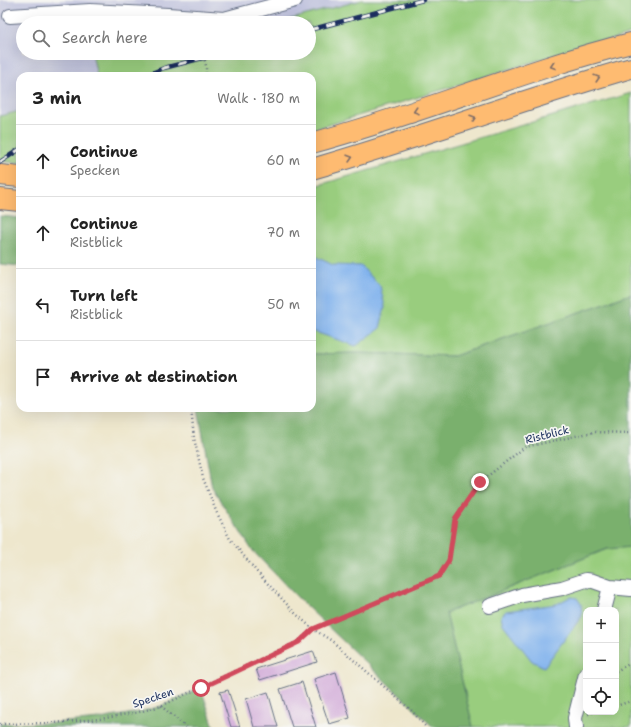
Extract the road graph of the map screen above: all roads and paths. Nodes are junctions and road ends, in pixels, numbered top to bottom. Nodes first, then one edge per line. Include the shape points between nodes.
1 (295, 0) edge
2 (10, 16) dead end
3 (174, 16) edge
4 (235, 16) edge
5 (631, 43) edge
6 (205, 60) edge
7 (631, 68) edge
8 (206, 72) edge
9 (316, 142) edge
10 (316, 168) edge
11 (0, 175) edge
12 (16, 177) edge
13 (0, 199) edge
14 (16, 201) edge
15 (191, 412) edge
16 (631, 433) edge
17 (610, 587) junction
18 (631, 589) edge
19 (490, 606) dead end
20 (605, 607) edge
21 (313, 629) junction
22 (631, 663) edge
23 (619, 669) edge
24 (585, 679) edge
25 (631, 701) edge
26 (619, 705) edge
27 (161, 706) junction
28 (0, 724) edge
29 (186, 727) edge
30 (426, 727) edge
31 (576, 727) edge

1 - 4 street
2 - 3 street via 90,11
5 -> 9 highway
6 - 8 path
10 -> 7 highway
11 - 12 highway
13 - 14 highway
15 - 21 path via 203,478 230,539 256,572 295,614
16 - 21 path, Ristblick via 594,432 524,447 480,482 455,519 449,560 439,576
17 - 18 street
17 - 19 street via 594,580 586,580 562,588 522,595
17 - 20 street
21 - 27 path, Specken via 299,642
21 - 30 path via 332,641 412,711
22 - 23 path
24 - 31 street via 574,718
25 - 26 path
27 - 28 path, Specken via 100,719
27 - 29 path

